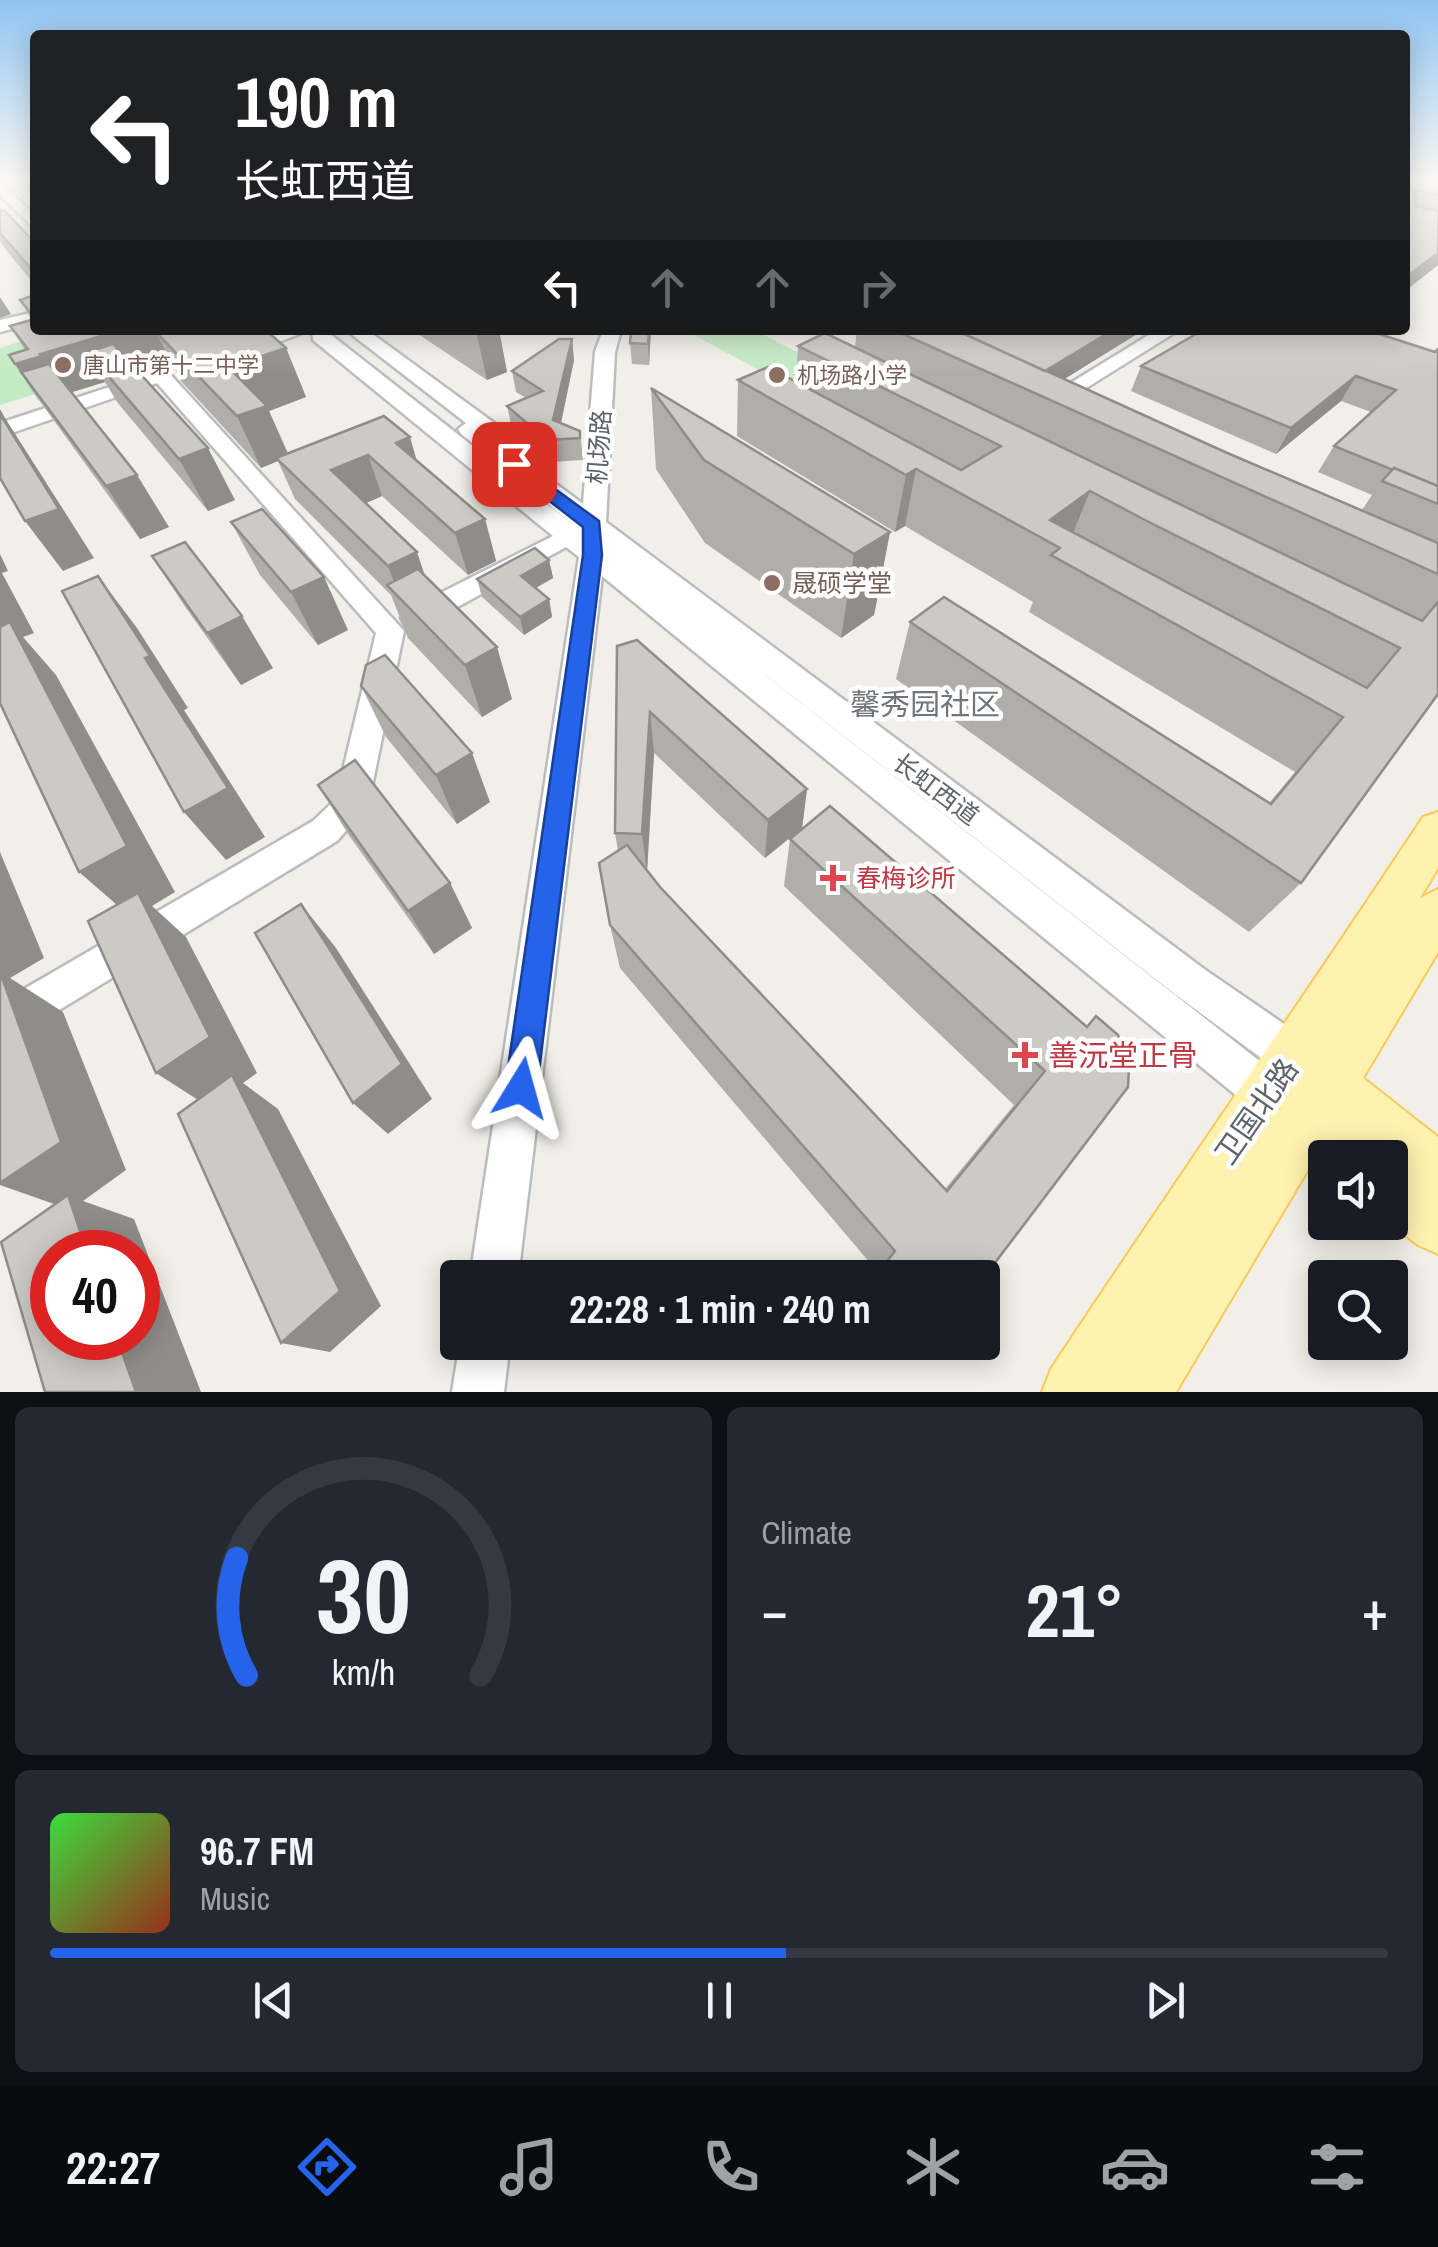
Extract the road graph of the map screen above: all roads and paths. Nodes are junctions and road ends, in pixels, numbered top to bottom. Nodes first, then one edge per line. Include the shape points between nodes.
1 (30, 318) edge
2 (0, 326) edge
3 (286, 335) edge
4 (315, 335) edge
5 (321, 335) edge
6 (347, 335) edge
7 (362, 335) edge
8 (611, 335) edge
9 (1162, 335) edge
10 (217, 358) edge
11 (0, 430) edge
12 (1065, 430) edge
13 (592, 541) junction
14 (555, 544) junction
15 (390, 631) junction
16 (1438, 830) edge
17 (1438, 910) edge
18 (0, 1026) edge
19 (1310, 1104) edge
20 (1438, 1172) edge
21 (1408, 1202) edge
22 (1438, 1226) edge
23 (496, 1260) edge
24 (482, 1360) edge
25 (478, 1392) edge
26 (1074, 1392) edge
27 (1140, 1392) edge

1 - 2 street
3 - 10 street
4 - 14 street via 312,339
5 - 13 street, 长虹西道
6 - 13 street, 长虹西道
7 - 13 street
8 - 13 street, 机场路
9 - 12 street via 1031,414
11 - 15 street via 170,373
13 - 14 street
13 - 19 street, 长虹西道
13 - 23 street, 机场路
14 - 15 street
15 - 18 street via 351,806 326,831
16 - 19 main road, 卫国北路
17 - 19 main road, 卫国北路
19 - 20 main road, 长虹西道
19 - 26 main road, 卫国北路 via 1193,1204
19 - 27 main road, 卫国北路
21 - 22 main road
24 - 25 street

